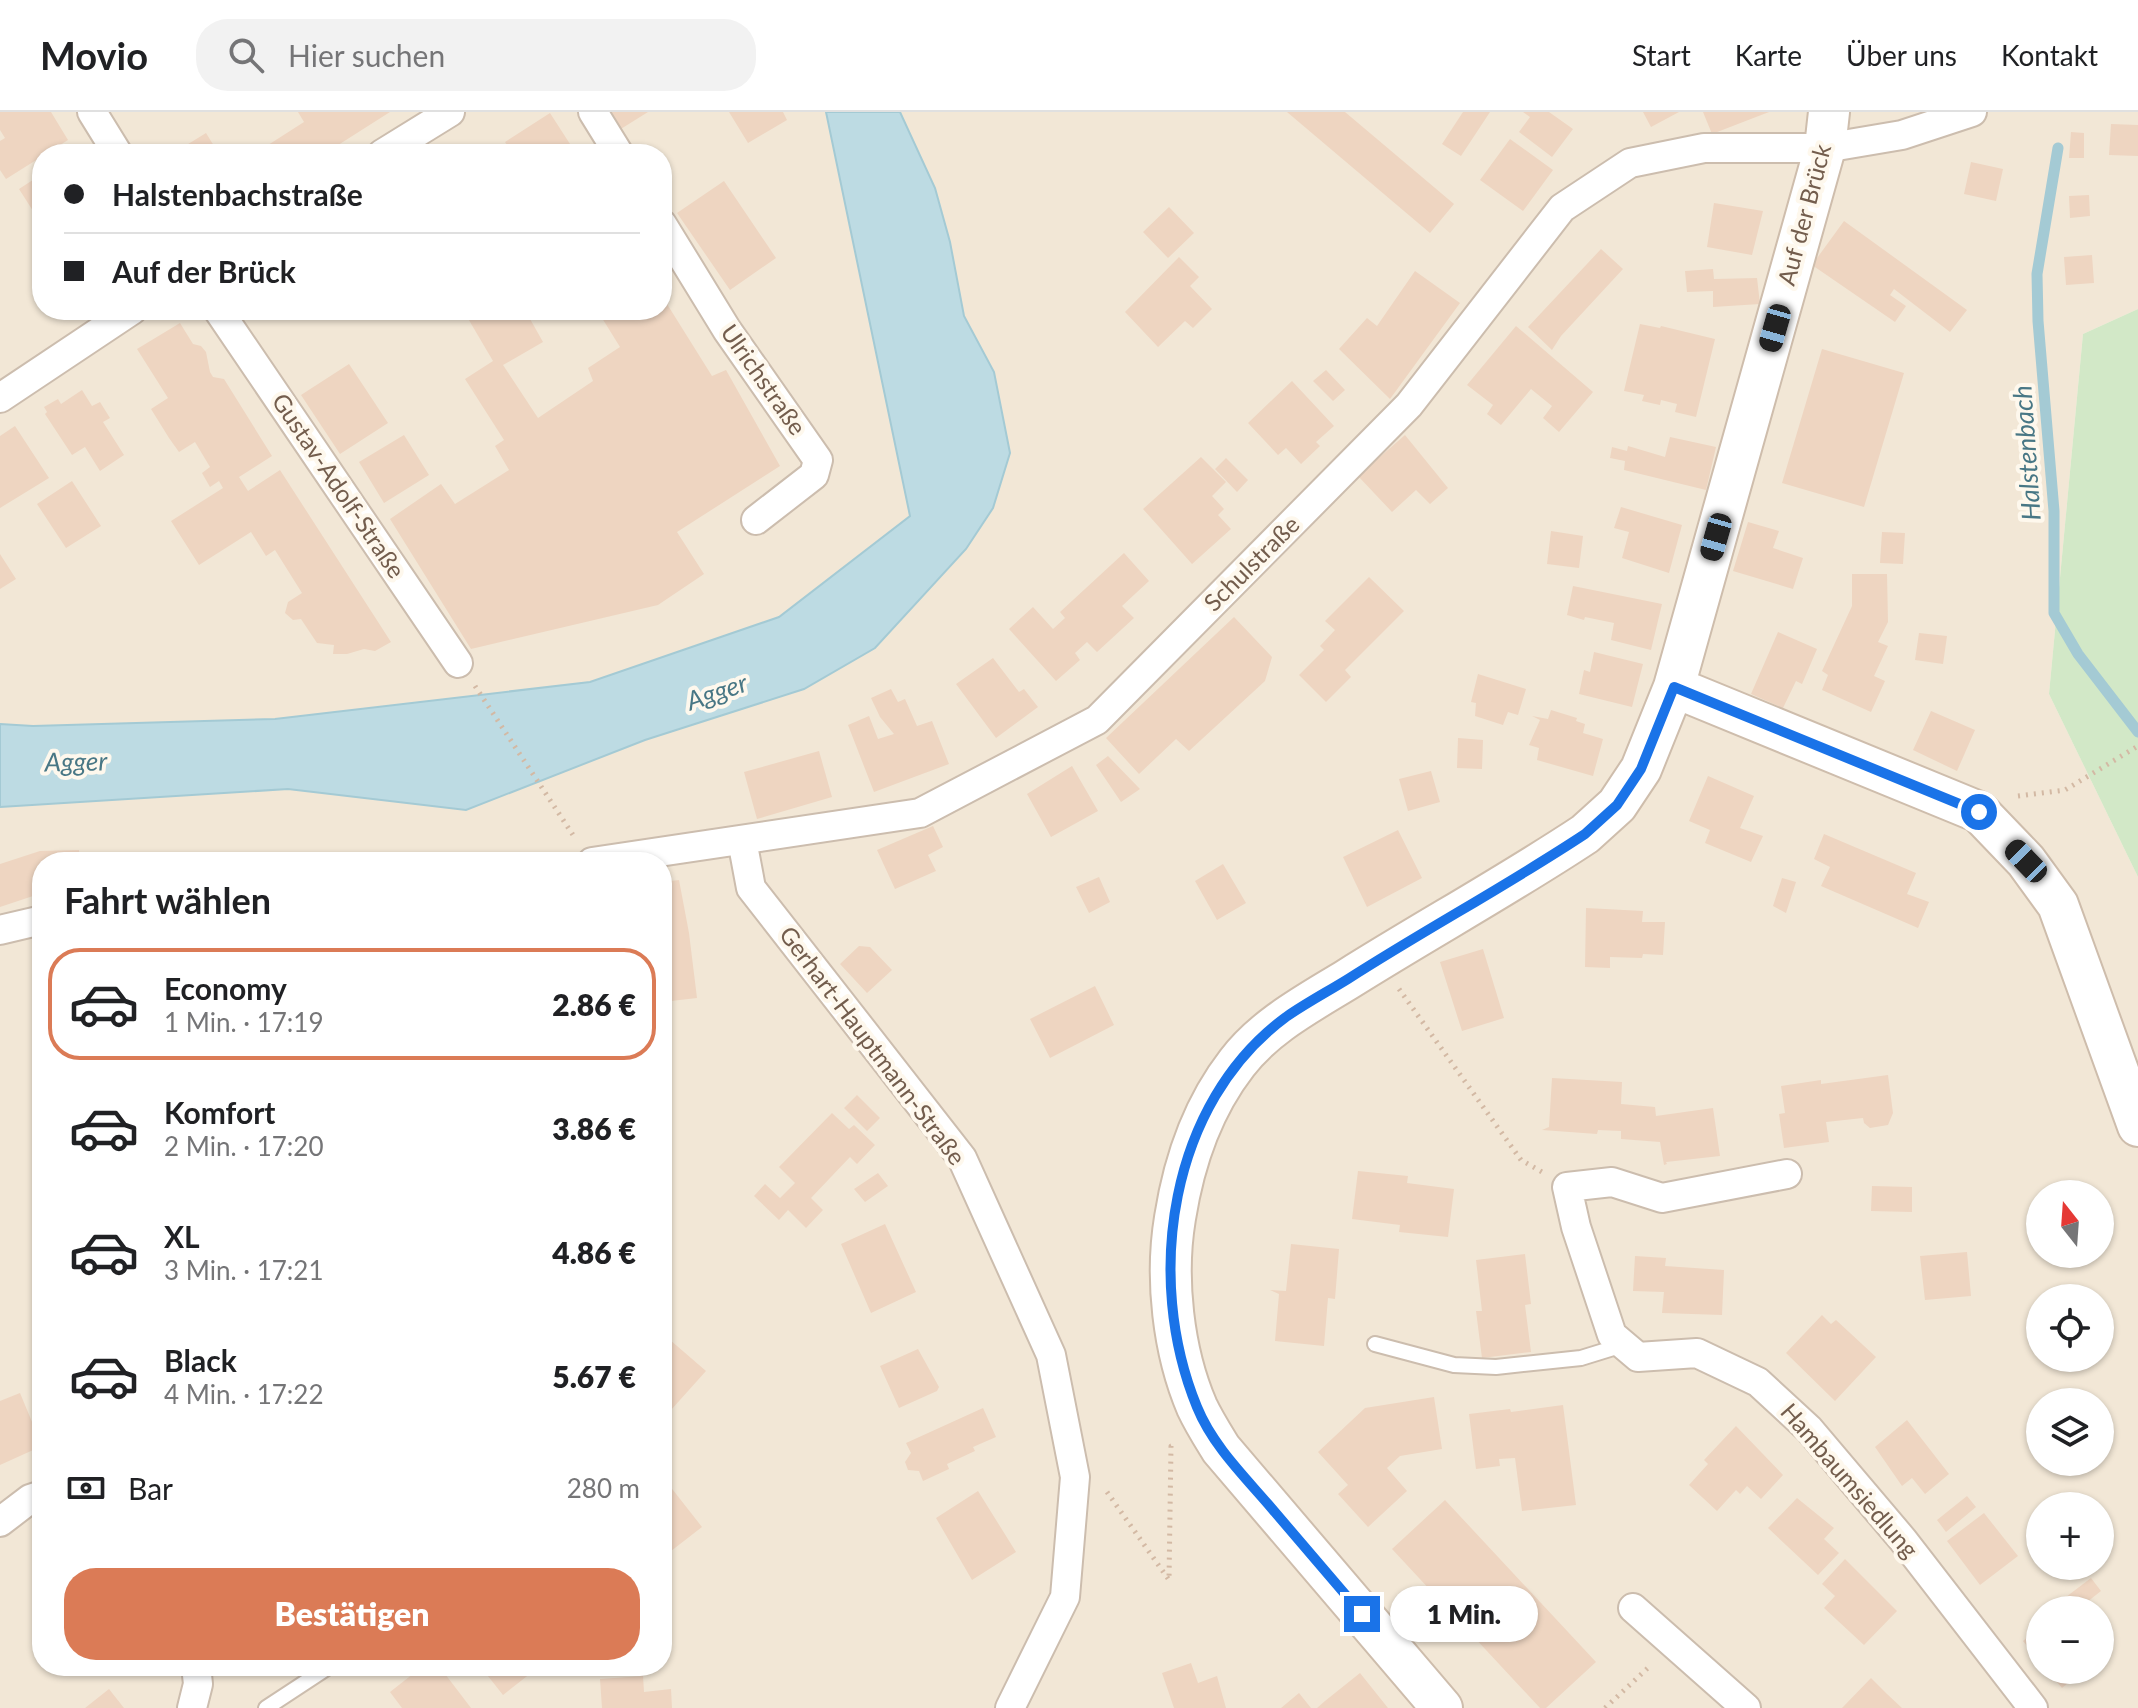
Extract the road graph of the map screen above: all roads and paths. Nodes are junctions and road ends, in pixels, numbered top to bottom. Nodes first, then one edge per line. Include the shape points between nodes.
1 (92, 112) edge
2 (450, 112) edge
3 (593, 112) edge
4 (1972, 112) edge
5 (1827, 130) edge
6 (112, 144) edge
7 (398, 144) edge
8 (613, 144) edge
9 (672, 241) edge
10 (117, 320) edge
11 (225, 320) edge
12 (0, 398) edge
13 (756, 520) dead end
14 (466, 674) joint
15 (1674, 687) junction
16 (2138, 746) edge
17 (1979, 812) junction
18 (742, 840) junction
19 (585, 852) edge
20 (32, 922) edge
21 (0, 930) edge
22 (1378, 960) junction
23 (2138, 1126) edge
24 (1787, 1174) dead end
25 (1567, 1187) junction
26 (1375, 1344) dead end
27 (1623, 1345) junction
28 (1209, 1428) junction
29 (1075, 1477) junction
30 (32, 1498) edge
31 (0, 1522) edge
32 (1633, 1608) dead end
33 (1674, 1644) junction
34 (197, 1676) edge
35 (315, 1676) edge
36 (192, 1708) edge
37 (266, 1708) edge
38 (1010, 1708) edge
39 (1442, 1708) edge
40 (1605, 1708) edge
41 (1746, 1708) edge
42 (2033, 1708) edge

1 - 6 street
2 - 7 street
3 - 8 street
4 - 5 street, Schulstraße via 1902,135
5 - 15 main road, Auf der Brück
5 - 18 street, Schulstraße via 1630,163 1562,208 1409,405 1097,720 920,813
9 - 13 street, Ulrichstraße via 818,460 814,475
10 - 12 street
11 - 14 street, Gustav-Adolf-Straße
14 - 19 path
15 - 17 main road
15 - 22 main road, Auf der Brück via 1641,769 1617,805 1585,834
16 - 17 path via 2065,790 1989,800
17 - 23 main road via 2026,861 2058,905
18 - 19 street, Schulstraße
18 - 29 street, Gerhart-Hauptmann-Straße via 751,888 962,1158 1051,1355
20 - 21 street
22 - 25 path via 1521,1160
22 - 28 main road, Auf der Brück via 1285,1018 1239,1060 1210,1103 1190,1149 1169,1252 1172,1302 1188,1378
24 - 25 street via 1662,1198 1612,1182
25 - 27 street via 1612,1335
26 - 27 lane via 1454,1365 1496,1367 1581,1358
27 - 42 street, Hambaumsiedlung via 1638,1357 1697,1353 1758,1382 1809,1429 1903,1540
28 - 29 path via 1171,1446 1169,1580 1093,1473
28 - 39 main road, Auf der Brück via 1221,1449
29 - 38 street, Gerhart-Hauptmann-Straße via 1065,1597
30 - 31 street
32 - 33 street
33 - 40 path
33 - 41 street
34 - 36 street
35 - 37 lane

